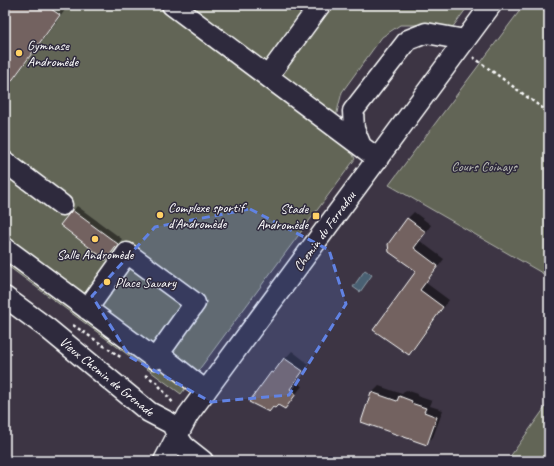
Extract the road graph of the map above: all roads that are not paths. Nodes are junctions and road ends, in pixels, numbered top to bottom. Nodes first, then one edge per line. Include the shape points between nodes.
1 (172, 5) edge
2 (320, 5) edge
3 (491, 5) edge
4 (462, 44) junction
5 (268, 76) junction
6 (361, 146) junction
7 (378, 159) junction
8 (5, 162) edge
9 (62, 205) dead end
10 (5, 248) edge
11 (5, 297) edge
12 (87, 309) junction
13 (153, 362) junction
14 (206, 391) junction
15 (178, 437) junction
16 (164, 461) edge
17 (203, 461) edge

1 - 5 street
2 - 5 street
3 - 4 street, Chemin du Ferradou
4 - 6 street via 426,33 408,40 353,111 354,129
4 - 7 street, Chemin du Ferradou
5 - 6 street
6 - 7 street
7 - 14 street, Chemin du Ferradou
8 - 9 street
10 - 12 street
11 - 15 street, Vieux Chemin de Grenade via 149,412 172,424
12 - 13 street
12 - 13 street via 127,253 195,303
13 - 14 street
14 - 15 street, Chemin du Ferradou via 188,415
15 - 16 street, Chemin du Ferradou
15 - 17 street, Vieux Chemin de Grenade via 184,446

